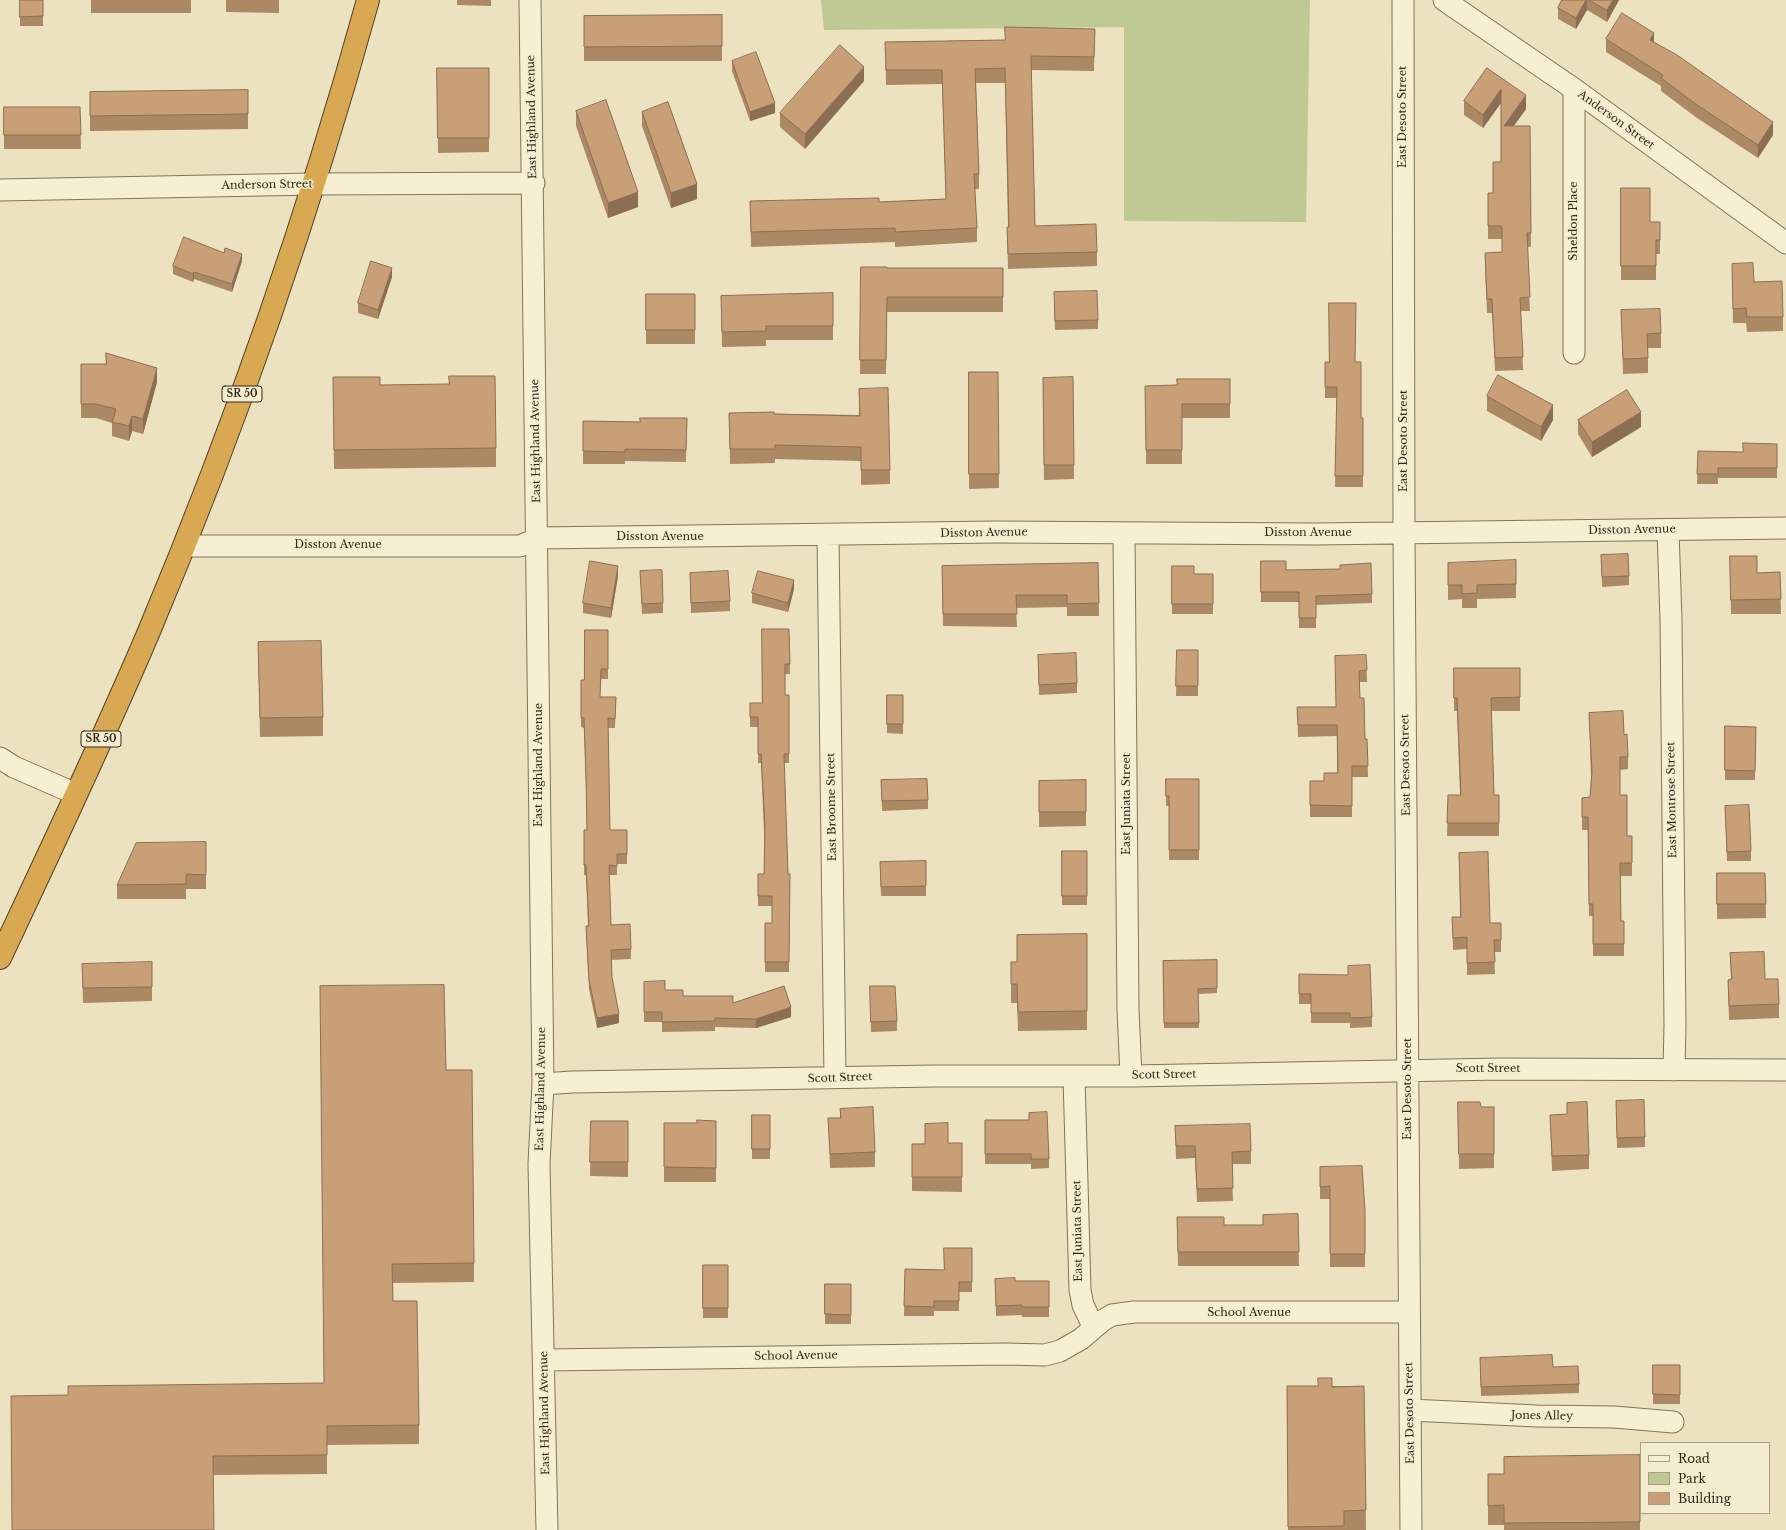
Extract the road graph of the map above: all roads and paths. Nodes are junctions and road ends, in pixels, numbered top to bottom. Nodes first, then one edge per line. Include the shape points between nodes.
1 (368, 0) edge
2 (530, 0) edge
3 (1403, 0) edge
4 (1444, 0) edge
5 (1574, 89) junction
6 (534, 183) junction
7 (315, 184) junction
8 (0, 190) edge
9 (1786, 243) edge
10 (1574, 353) dead end
11 (1786, 528) edge
12 (1668, 530) junction
13 (1124, 533) junction
14 (1404, 533) junction
15 (828, 536) junction
16 (538, 538) junction
17 (184, 546) junction
18 (0, 758) edge
19 (76, 794) junction
20 (0, 958) edge
21 (1409, 1070) junction
22 (1674, 1070) junction
23 (1786, 1070) edge
24 (1074, 1076) junction
25 (1131, 1076) junction
26 (835, 1077) junction
27 (543, 1084) junction
28 (1408, 1312) junction
29 (1094, 1328) junction
30 (545, 1360) junction
31 (1410, 1410) junction
32 (1674, 1422) dead end
33 (547, 1530) edge
34 (1411, 1530) edge

1 - 7 highway, SR 50
2 - 6 street, East Highland Avenue
3 - 14 street, East Desoto Street
4 - 5 street, Anderson Street
5 - 9 street, Anderson Street
5 - 10 street, Sheldon Place
6 - 7 street, Anderson Street
6 - 16 street, East Highland Avenue
7 - 8 street, Anderson Street
7 - 17 highway, SR 50 via 252,367
11 - 12 street, Disston Avenue
12 - 14 street, Disston Avenue
12 - 22 street, East Montrose Street
13 - 14 street, Disston Avenue
13 - 15 street, Disston Avenue via 996,532
13 - 25 street, East Juniata Street via 1128,1003
14 - 21 street, East Desoto Street
15 - 16 street, Disston Avenue
15 - 26 street, East Broome Street
16 - 17 street, Disston Avenue via 520,546
16 - 27 street, East Highland Avenue
17 - 19 highway, SR 50
18 - 19 street via 14,767
19 - 20 highway, SR 50
21 - 22 street, Scott Street
21 - 25 street, Scott Street
21 - 28 street, East Desoto Street
22 - 23 street, Scott Street
24 - 25 street, Scott Street
24 - 26 street, Scott Street
24 - 29 street, East Juniata Street via 1080,1290
26 - 27 street, Scott Street
27 - 30 street, East Highland Avenue via 540,1164
28 - 29 street, School Avenue via 1134,1312 1112,1315
28 - 31 street, East Desoto Street
29 - 30 street, School Avenue via 1060,1351 1048,1354
30 - 33 street, East Highland Avenue
31 - 32 street, Jones Alley via 1614,1417
31 - 34 street, East Desoto Street

